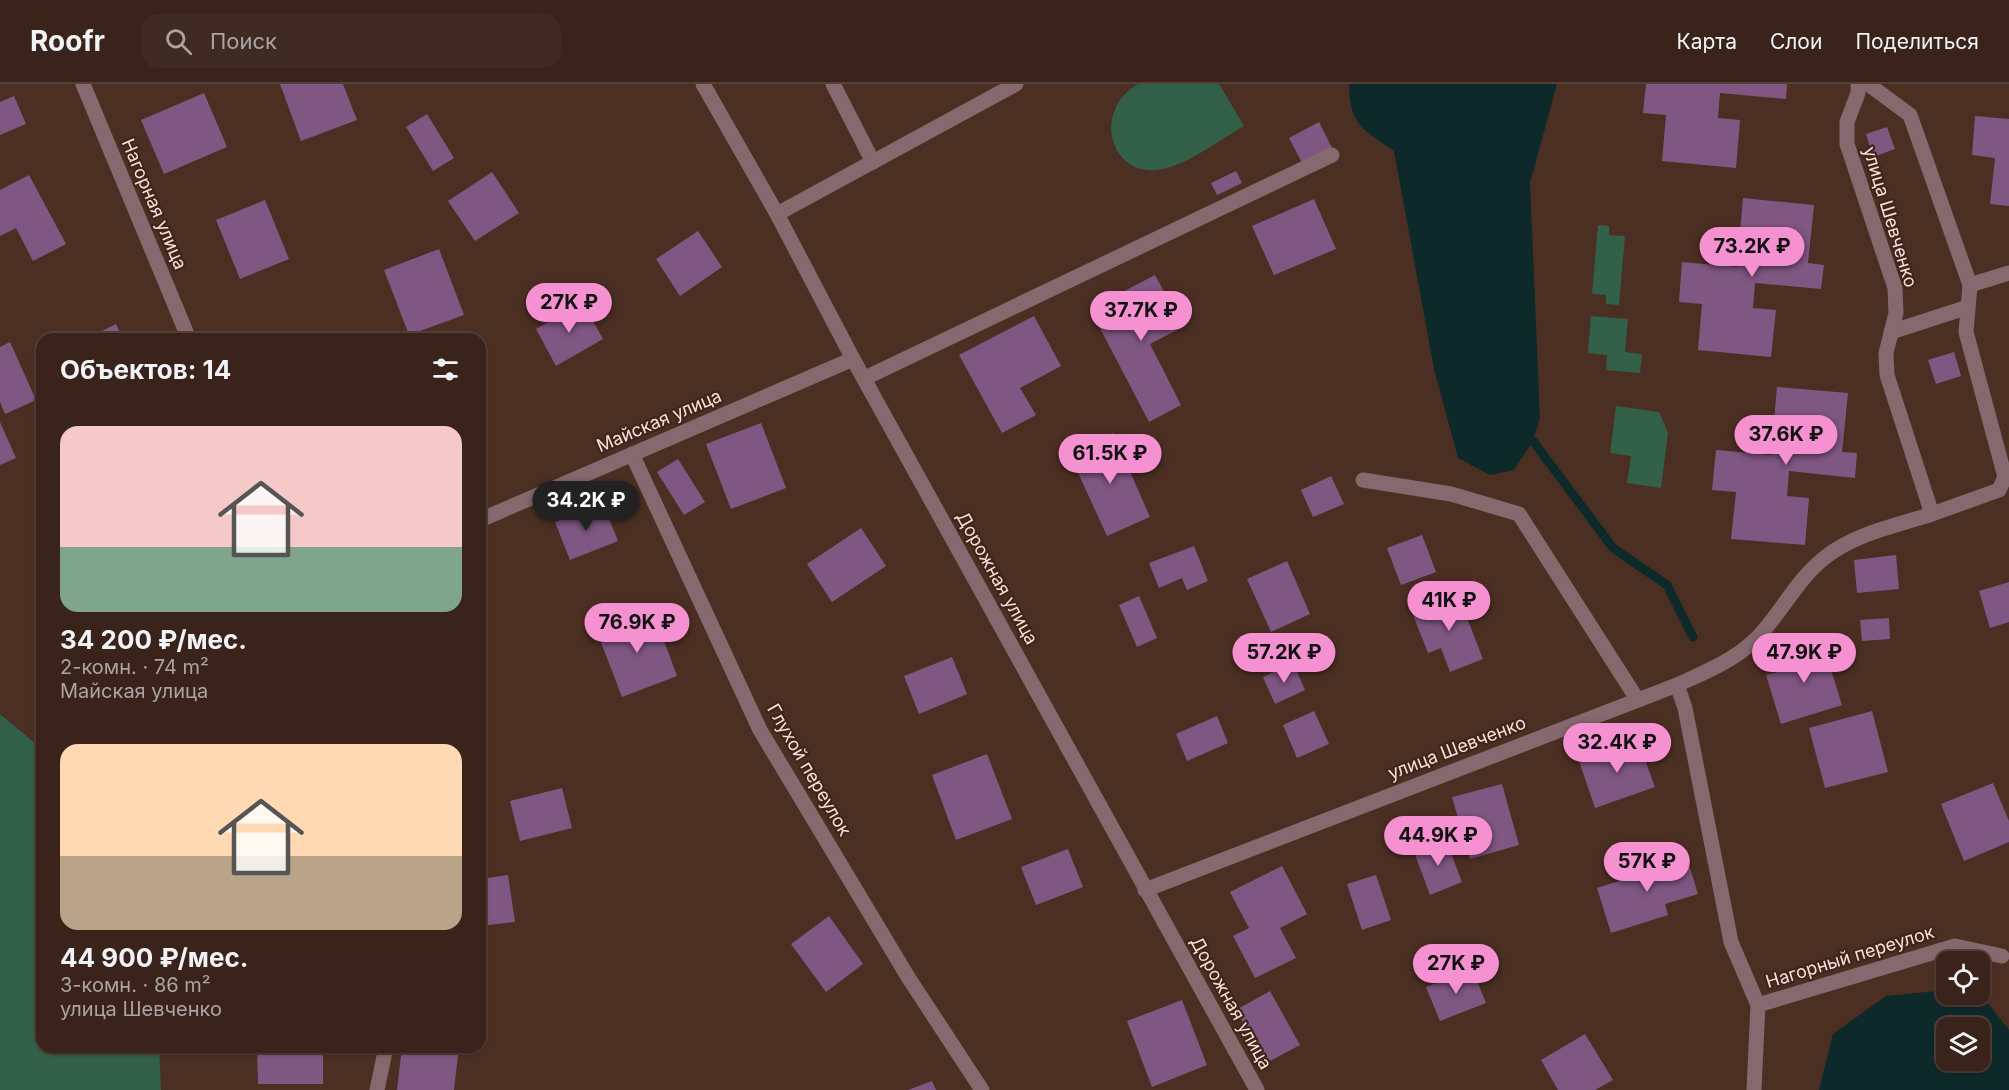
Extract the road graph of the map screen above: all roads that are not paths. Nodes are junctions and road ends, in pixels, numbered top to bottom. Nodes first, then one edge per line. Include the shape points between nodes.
1 (83, 84) edge
2 (703, 84) edge
3 (833, 84) edge
4 (1016, 84) edge
5 (1858, 84) edge
6 (1869, 84) edge
7 (1332, 156) dead end
8 (873, 162) junction
9 (777, 214) junction
10 (2009, 273) edge
11 (1970, 285) junction
12 (1968, 307) junction
13 (1892, 332) junction
14 (187, 333) edge
15 (853, 359) junction
16 (865, 378) junction
17 (632, 454) junction
18 (1363, 480) dead end
19 (1932, 514) junction
20 (486, 517) edge
21 (1677, 685) junction
22 (1637, 699) junction
23 (1145, 890) junction
24 (2002, 956) dead end
25 (1758, 1005) junction
26 (385, 1053) edge
27 (377, 1090) edge
28 (982, 1090) edge
29 (1257, 1090) edge
30 (1754, 1090) edge

1 - 14 street, Нагорная улица
2 - 9 street, Дорожная улица
3 - 8 street
4 - 8 street
5 - 13 street, улица Шевченко via 1847,122 1847,144 1895,288
6 - 11 street via 1910,115
7 - 16 street
8 - 9 street
9 - 15 street, Дорожная улица
10 - 11 street
11 - 12 street
12 - 13 street
12 - 19 street via 1966,332 2005,477 1999,490
13 - 19 street, улица Шевченко via 1886,353 1887,375
15 - 16 street, Дорожная улица
15 - 17 street, Майская улица
16 - 23 street, Дорожная улица
17 - 20 street, Майская улица
17 - 28 street, Глухой переулок via 760,729
18 - 22 street via 1451,494 1519,514
19 - 21 street, улица Шевченко via 1851,541 1823,559 1793,588 1756,639 1730,661
21 - 22 street, улица Шевченко
21 - 25 street via 1686,708 1731,942
22 - 23 street, улица Шевченко
23 - 29 street, Дорожная улица
24 - 25 street, Нагорный переулок via 1955,946
25 - 30 street, Нагорный переулок
26 - 27 street

